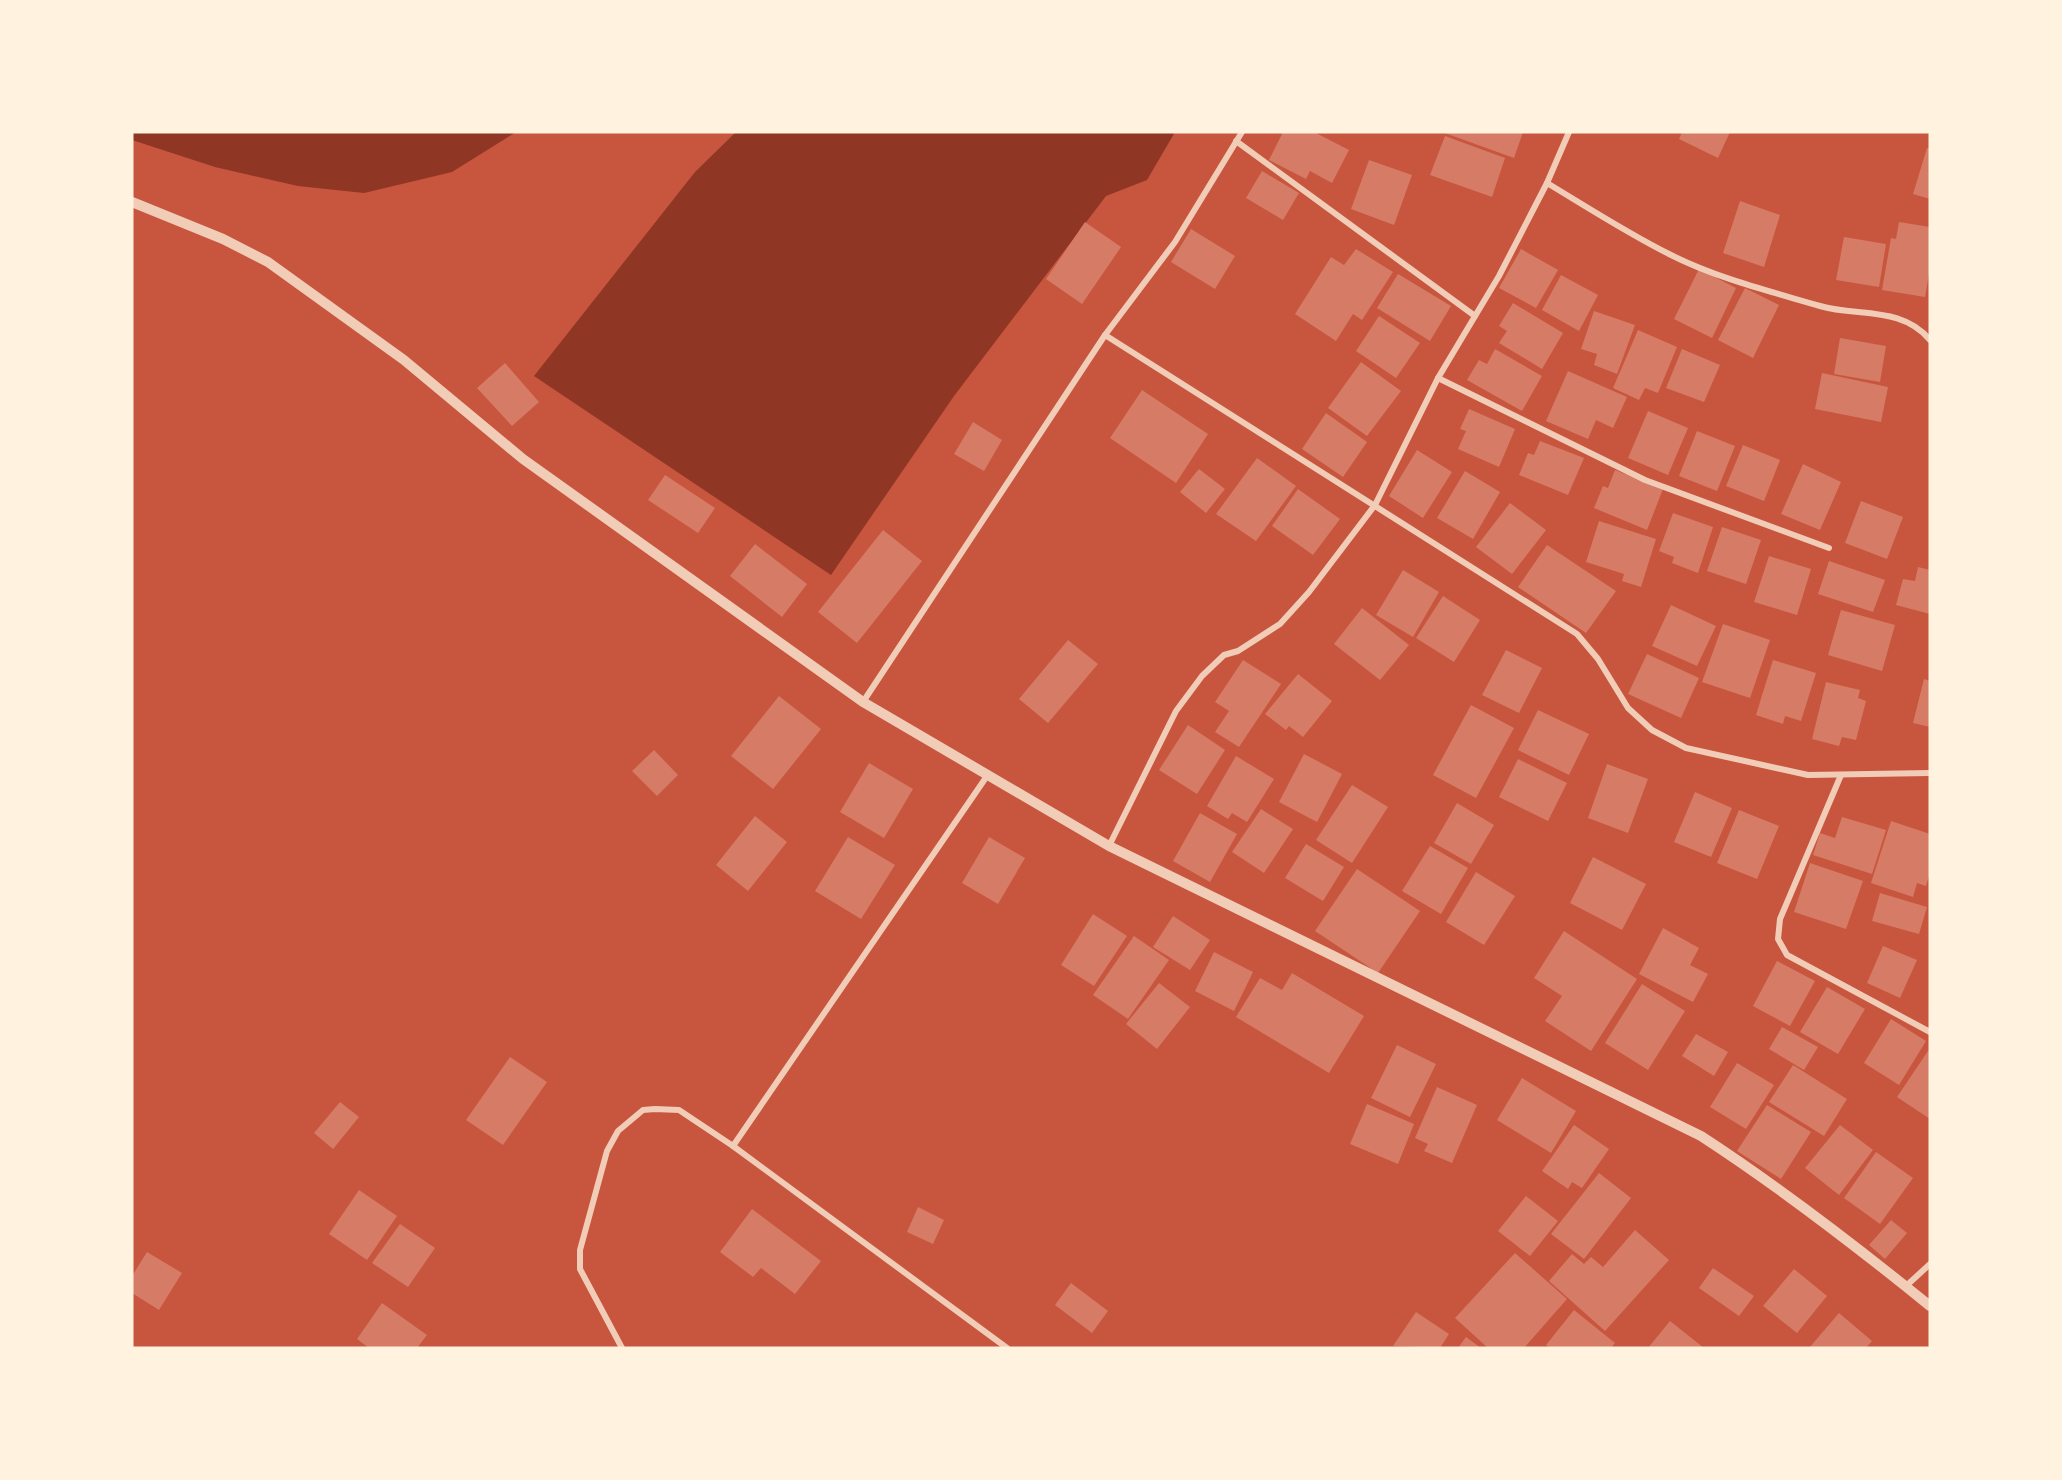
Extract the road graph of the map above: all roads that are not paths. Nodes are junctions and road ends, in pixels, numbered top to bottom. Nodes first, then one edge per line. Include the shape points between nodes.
1 (1242, 132) edge
2 (1569, 132) edge
3 (1236, 141) junction
4 (1547, 183) junction
5 (132, 202) edge
6 (1475, 316) junction
7 (1106, 334) junction
8 (1930, 340) edge
9 (1438, 378) junction
10 (1375, 505) junction
11 (1828, 548) dead end
12 (863, 702) junction
13 (1930, 773) edge
14 (1841, 775) junction
15 (987, 776) junction
16 (1109, 846) junction
17 (1930, 1032) edge
18 (733, 1146) junction
19 (1930, 1264) edge
20 (1906, 1286) junction
21 (1930, 1305) edge
22 (622, 1348) edge
23 (1007, 1348) edge

1 - 3 street
2 - 4 street
3 - 6 street
3 - 7 street via 1175,242
4 - 6 street
4 - 8 street via 1691,264 1825,308 1899,317 1919,327
5 - 12 street via 268,262 404,360 523,459
6 - 9 street
7 - 10 street
7 - 12 street
9 - 10 street
9 - 11 street via 1645,480
10 - 14 street via 1577,633 1628,708 1652,730 1686,748 1808,775
10 - 16 street via 1280,624 1238,651 1224,655 1202,676 1176,711
12 - 15 street
13 - 14 street
14 - 17 street via 1780,920 1778,939 1787,955
15 - 16 street
15 - 18 street
16 - 20 street via 1701,1136 1757,1173
18 - 22 street via 679,1110 644,1110 618,1131 608,1151 583,1239 579,1269
18 - 23 street
19 - 20 street
20 - 21 street

